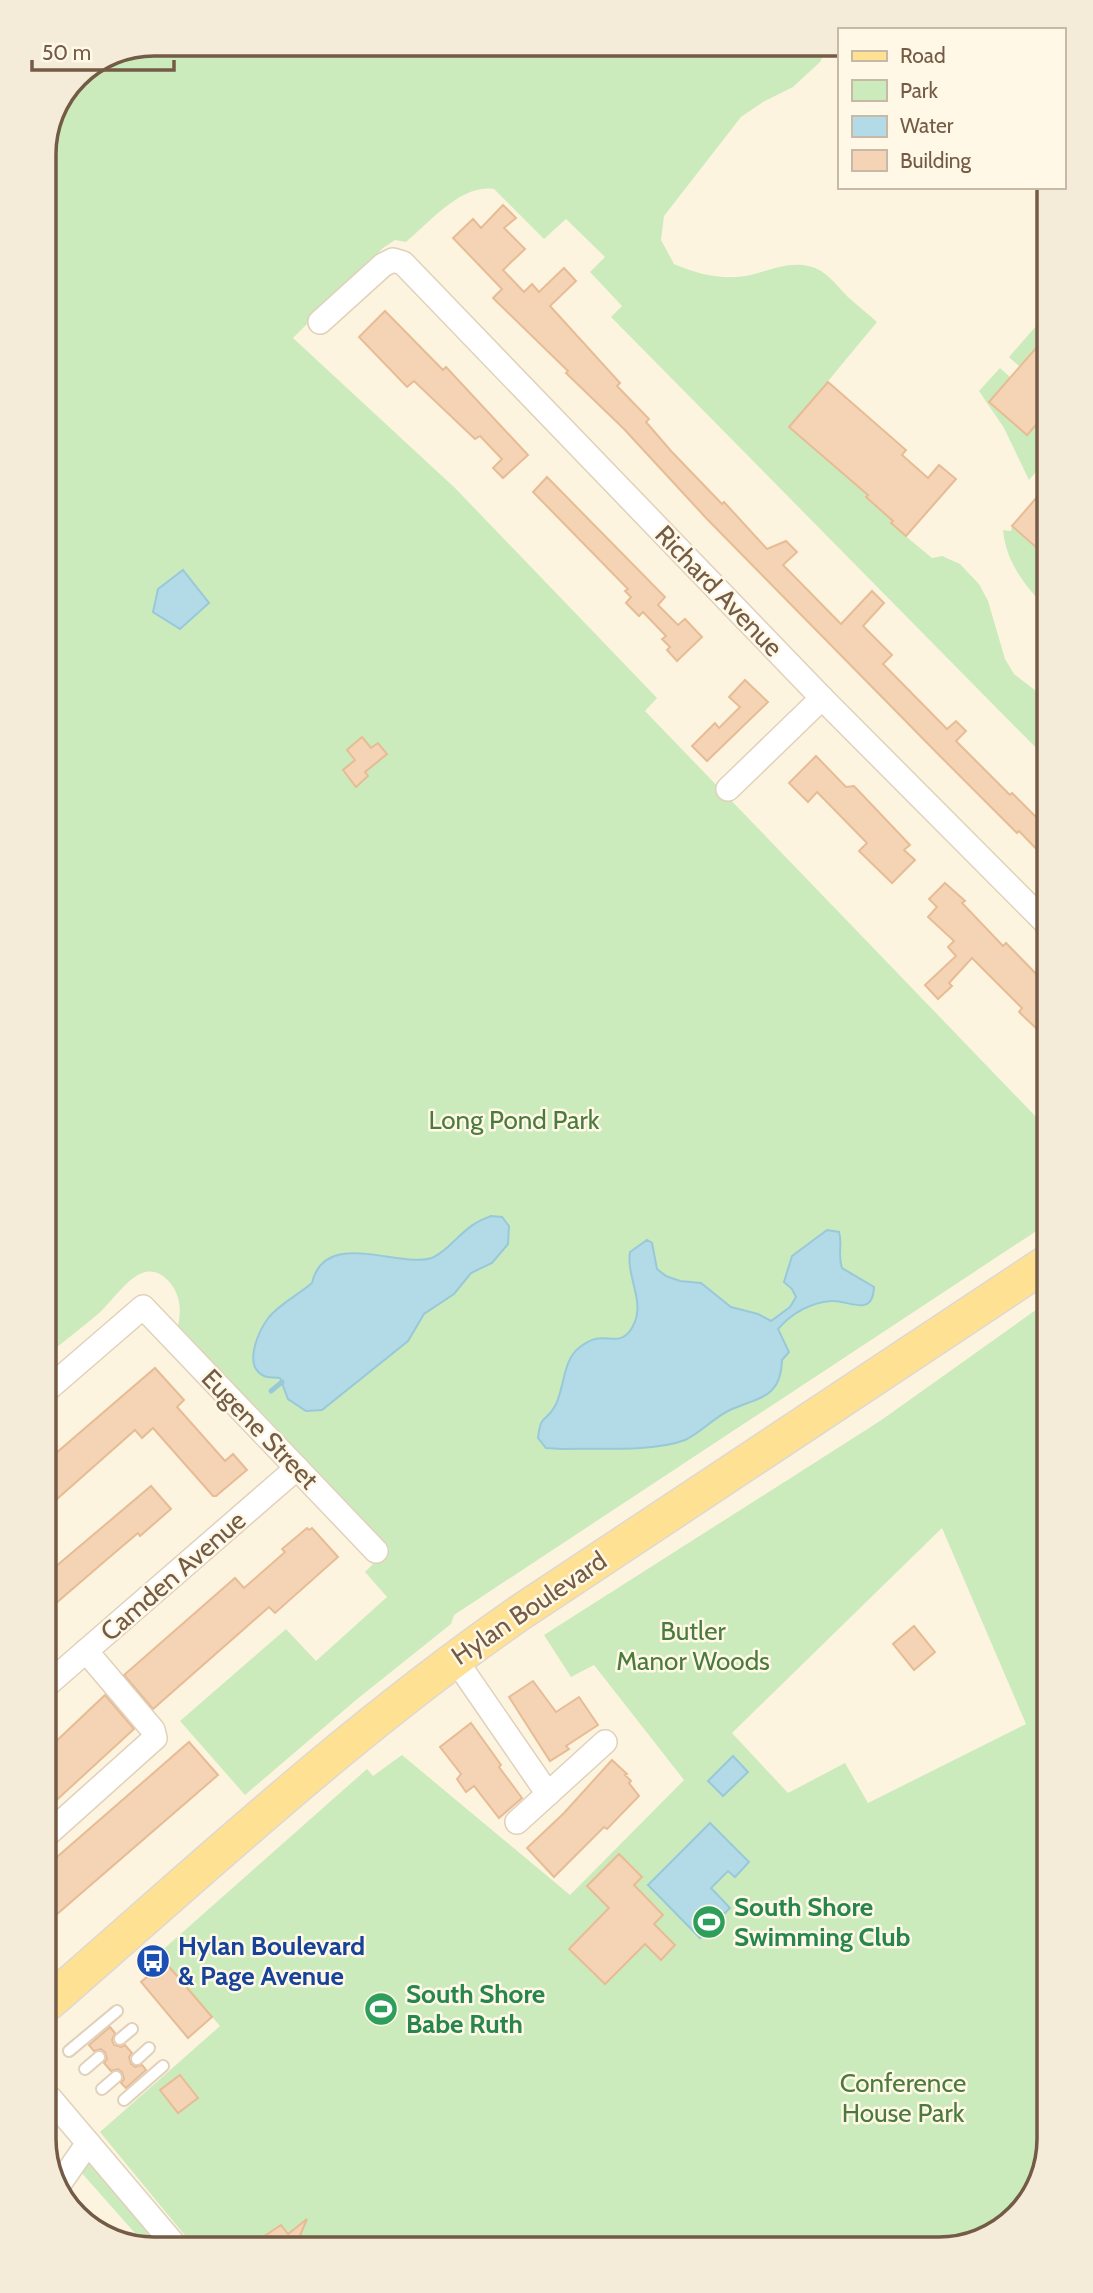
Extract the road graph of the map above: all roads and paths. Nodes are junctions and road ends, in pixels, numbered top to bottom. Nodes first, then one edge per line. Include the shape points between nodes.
1 (320, 322) dead end
2 (822, 698) junction
3 (728, 789) dead end
4 (1037, 914) edge
5 (1037, 1270) edge
6 (56, 1381) edge
7 (297, 1468) junction
8 (376, 1551) dead end
9 (86, 1651) junction
10 (455, 1659) junction
11 (56, 1677) edge
12 (606, 1742) dead end
13 (548, 1794) junction
14 (517, 1822) dead end
15 (56, 1827) edge
16 (56, 1996) edge
17 (117, 2011) dead end
18 (132, 2029) dead end
19 (120, 2039) dead end
20 (149, 2048) dead end
21 (69, 2050) dead end
22 (99, 2057) dead end
23 (137, 2059) dead end
24 (163, 2066) dead end
25 (85, 2069) dead end
26 (116, 2077) dead end
27 (102, 2089) dead end
28 (124, 2100) dead end
29 (56, 2105) edge
30 (88, 2143) junction
31 (64, 2178) edge
32 (168, 2237) edge

1 - 2 street, Richard Avenue via 383,265 393,260 403,263
2 - 3 street
2 - 4 street, Richard Avenue
5 - 10 main road, Hylan Boulevard
6 - 7 street, Eugene Street via 143,1307
7 - 8 street, Eugene Street
7 - 9 street, Camden Avenue
9 - 11 street, Camden Avenue
9 - 15 street via 155,1738
10 - 13 street
10 - 16 main road, Hylan Boulevard via 367,1727
12 - 13 street
13 - 14 street
17 - 21 lane
18 - 19 lane
20 - 23 lane
22 - 25 lane
24 - 28 lane
26 - 27 lane
29 - 30 street
30 - 31 street
30 - 32 street

